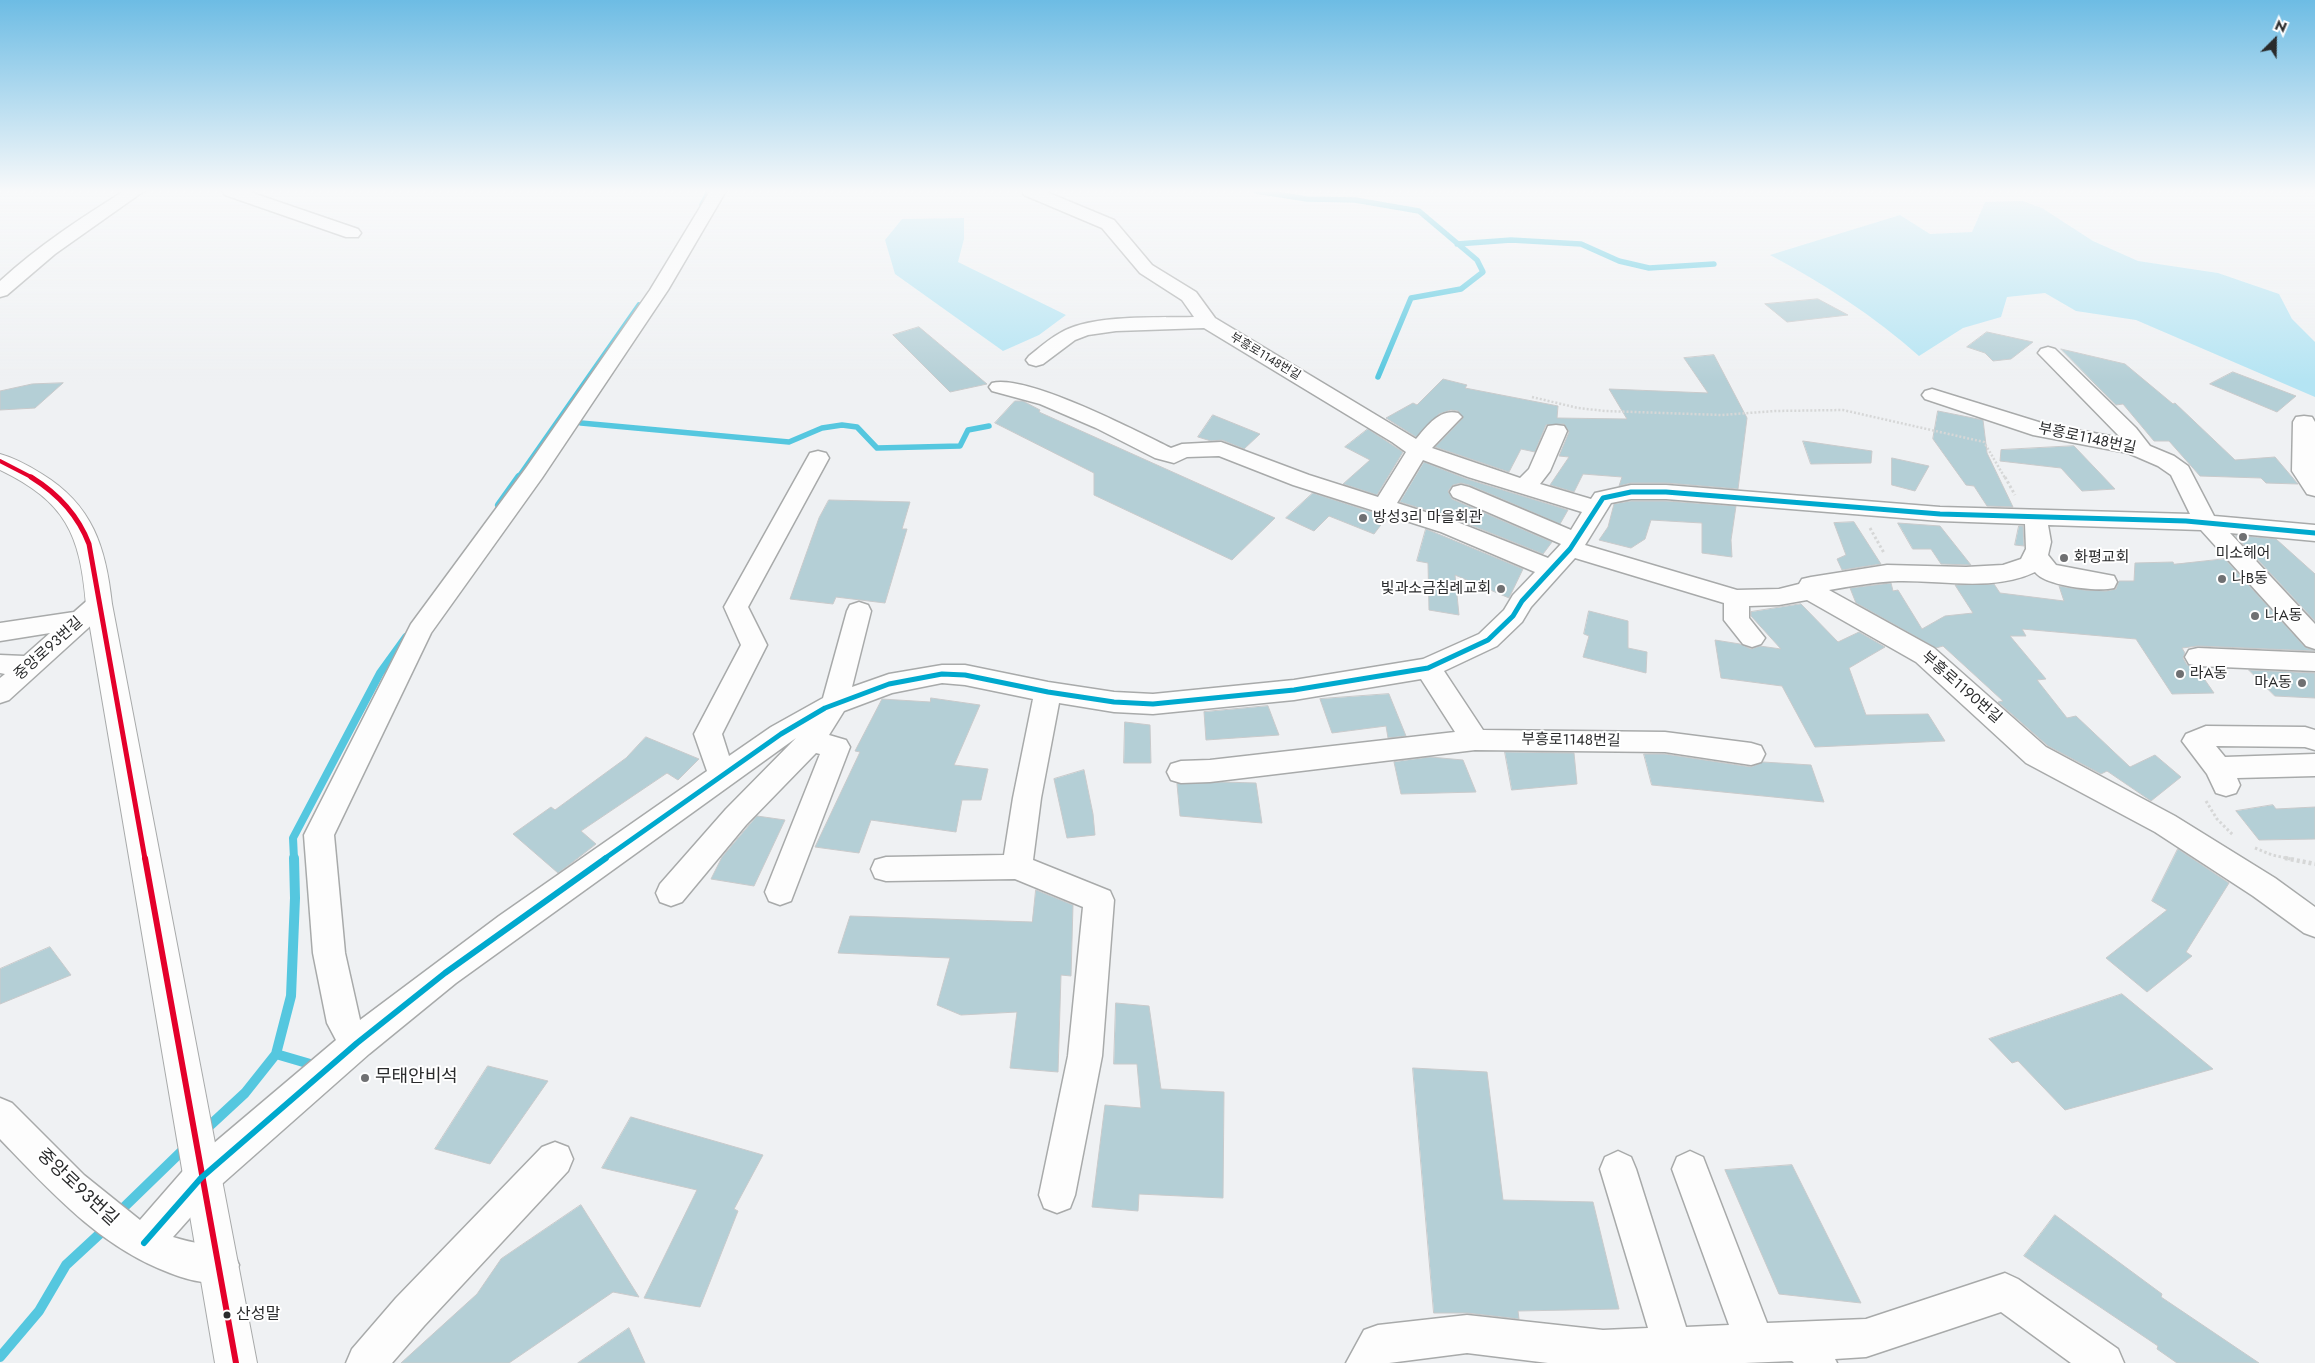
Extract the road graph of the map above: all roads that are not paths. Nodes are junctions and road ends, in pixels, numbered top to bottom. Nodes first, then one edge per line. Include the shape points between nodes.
1 (43, 255) edge
2 (681, 255) edge
3 (1134, 255) edge
4 (0, 291) edge
5 (1208, 322) junction
6 (2048, 353) dead end
7 (1036, 360) dead end
8 (999, 387) dead end
9 (1932, 394) dead end
10 (1451, 417) dead end
11 (2304, 422) dead end
12 (1556, 431) dead end
13 (2141, 449) junction
14 (1417, 450) junction
15 (818, 458) dead end
16 (0, 462) edge
17 (1525, 488) junction
18 (2315, 489) edge
19 (1461, 492) dead end
20 (1383, 507) junction
21 (1594, 508) junction
22 (2035, 516) junction
23 (2210, 525) junction
24 (2315, 533) edge
25 (1573, 545) junction
26 (2037, 557) junction
27 (1551, 569) junction
28 (2106, 582) dead end
29 (1808, 591) junction
30 (1736, 598) junction
31 (90, 612) junction
32 (859, 612) dead end
33 (0, 632) edge
34 (1752, 638) dead end
35 (2315, 640) edge
36 (2198, 656) dead end
37 (2315, 662) edge
38 (17, 665) edge
39 (1428, 668) junction
40 (0, 681) edge
41 (1048, 692) junction
42 (0, 693) edge
43 (834, 704) junction
44 (1475, 740) junction
45 (2315, 740) edge
46 (810, 741) junction
47 (1751, 754) dead end
48 (2315, 765) edge
49 (1181, 772) dead end
50 (722, 775) junction
51 (1017, 867) junction
52 (886, 869) dead end
53 (780, 892) dead end
54 (671, 894) dead end
55 (2315, 924) edge
56 (357, 1043) junction
57 (0, 1115) edge
58 (197, 1152) junction
59 (555, 1159) dead end
60 (1618, 1169) dead end
61 (1690, 1169) dead end
62 (1058, 1196) dead end
63 (121, 1227) junction
64 (220, 1265) junction
65 (1755, 1343) junction
66 (1673, 1347) junction
67 (1810, 1352) edge
68 (236, 1363) edge
69 (366, 1363) edge
70 (1366, 1363) edge
71 (2104, 1363) edge

1 - 4 street
2 - 56 street via 660,290 534,473 420,630 319,835 329,953 343,1023
3 - 5 street, 부흥로1148번길 via 1146,269 1189,296
5 - 7 street via 1116,325 1084,330 1068,336
5 - 14 street, 부흥로1148번길
6 - 13 street
8 - 20 street via 1024,392 1104,423 1168,457 1182,451 1221,448 1301,480
9 - 13 street, 부흥로1148번길 via 2041,430
10 - 14 street
11 - 18 street via 2303,471
12 - 17 street via 1539,471
13 - 23 street, 부흥로1148번길 via 2180,471
14 - 17 street, 부흥로1148번길
14 - 20 street
15 - 50 street via 736,607 754,645 708,734
16 - 31 main road via 31,476 53,492 70,510 86,535 95,568
17 - 21 street, 부흥로1148번길
19 - 25 street
20 - 27 street via 1449,528
21 - 22 street via 1602,498 1631,492 1940,514
21 - 25 street
22 - 23 street via 2186,521
22 - 26 street
23 - 24 street
23 - 35 street, 부흥로1148번길
25 - 27 street
25 - 30 street
26 - 28 street via 2054,575
26 - 29 street via 2018,571 2001,574 1896,572 1811,585
27 - 39 street via 1513,616 1488,640
29 - 30 street via 1779,597
29 - 55 street, 부흥로1190번길 via 1925,655 2036,755 2165,824
30 - 34 street via 1737,620
31 - 33 street
31 - 38 street, 중앙로93번길
31 - 58 main road
32 - 43 street
36 - 37 lane
38 - 40 street
38 - 42 street, 중앙로93번길
39 - 41 street via 1294,690 1153,704
39 - 44 street
41 - 43 street via 965,675 942,674 888,684
41 - 51 street
43 - 46 street
43 - 50 street via 780,734
44 - 47 street, 부흥로1148번길 via 1665,742
44 - 49 street, 부흥로1148번길
45 - 48 street via 2305,737 2206,736 2196,740 2217,783
46 - 53 street via 836,747
46 - 54 street via 736,816
50 - 56 street via 494,937
51 - 52 street
51 - 62 street via 1099,900 1085,1056
56 - 58 street via 262,1123
57 - 63 street, 중앙로93번길
58 - 63 street
58 - 64 main road
59 - 69 street
60 - 66 street
61 - 65 street
63 - 64 street, 중앙로93번길 via 172,1256 199,1265
64 - 68 main road
65 - 66 street
65 - 67 street
66 - 70 street via 1603,1350 1467,1334 1378,1344
67 - 71 street via 1866,1338 2006,1292

